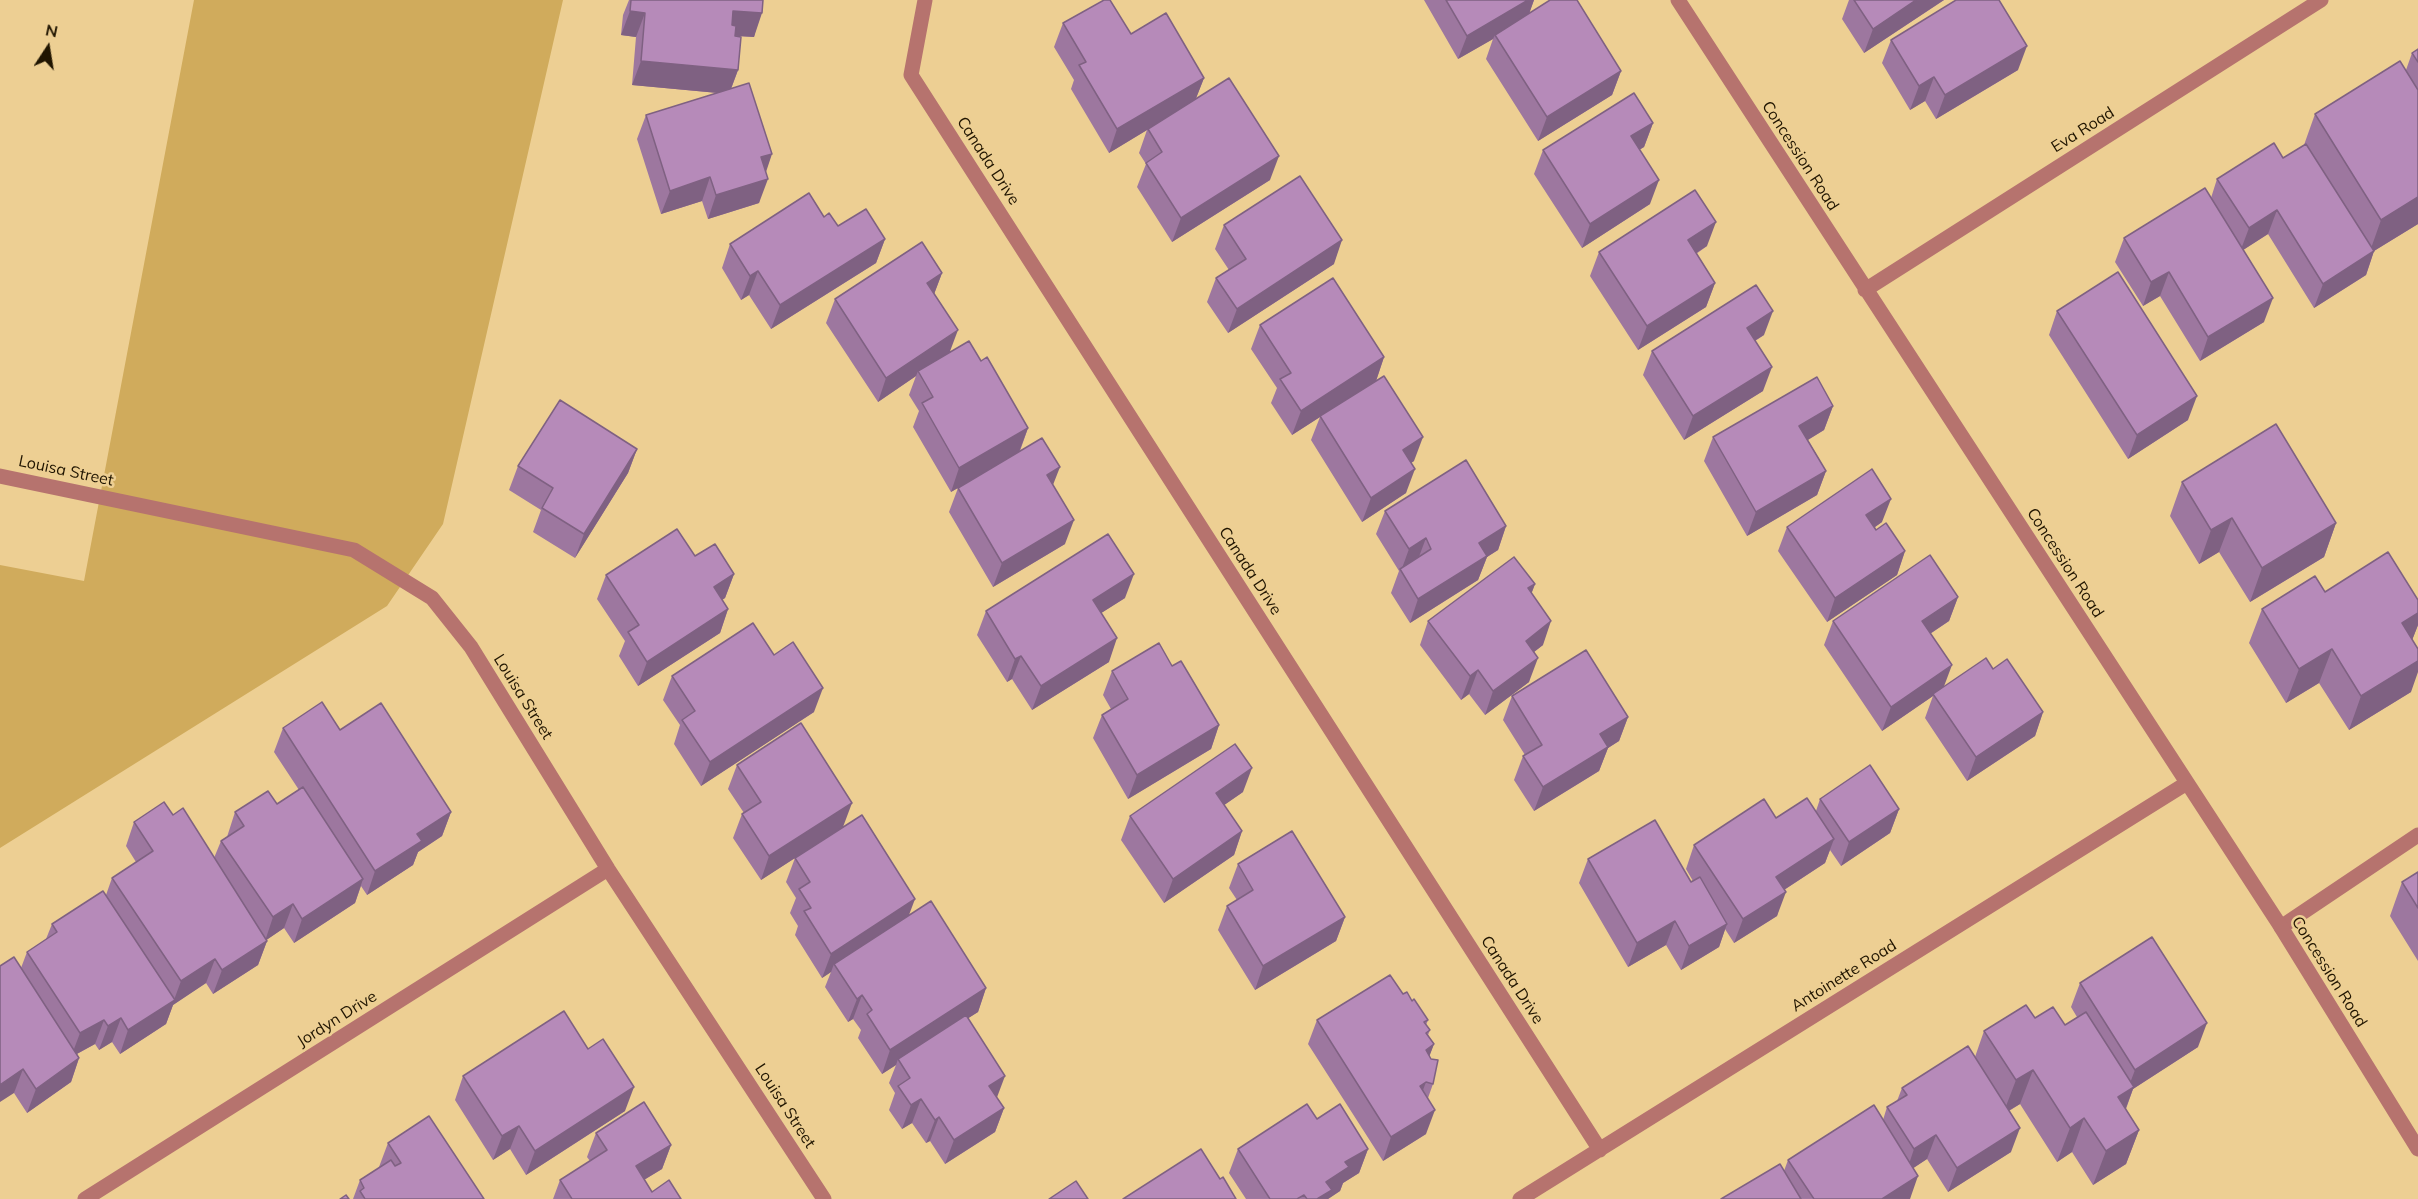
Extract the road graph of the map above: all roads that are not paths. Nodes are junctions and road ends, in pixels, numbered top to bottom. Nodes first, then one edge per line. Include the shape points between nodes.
1 (925, 0) edge
2 (1678, 0) edge
3 (2320, 0) edge
4 (1865, 290) junction
5 (0, 476) edge
6 (2187, 783) junction
7 (2418, 835) edge
8 (608, 869) junction
9 (2281, 927) junction
10 (2418, 1149) edge
11 (1600, 1150) junction
12 (86, 1199) edge
13 (824, 1199) edge
14 (1520, 1199) edge

1 - 11 street, Canada Drive via 911,75
2 - 4 street, Concession Road
3 - 4 street, Eva Road
4 - 6 street, Concession Road
5 - 8 street, Louisa Street via 354,550 432,598 471,647
6 - 9 street, Concession Road
6 - 11 street, Antoinette Road
7 - 9 street
8 - 12 street, Jordyn Drive
8 - 13 street, Louisa Street
9 - 10 street, Concession Road
11 - 14 street, Antoinette Road

